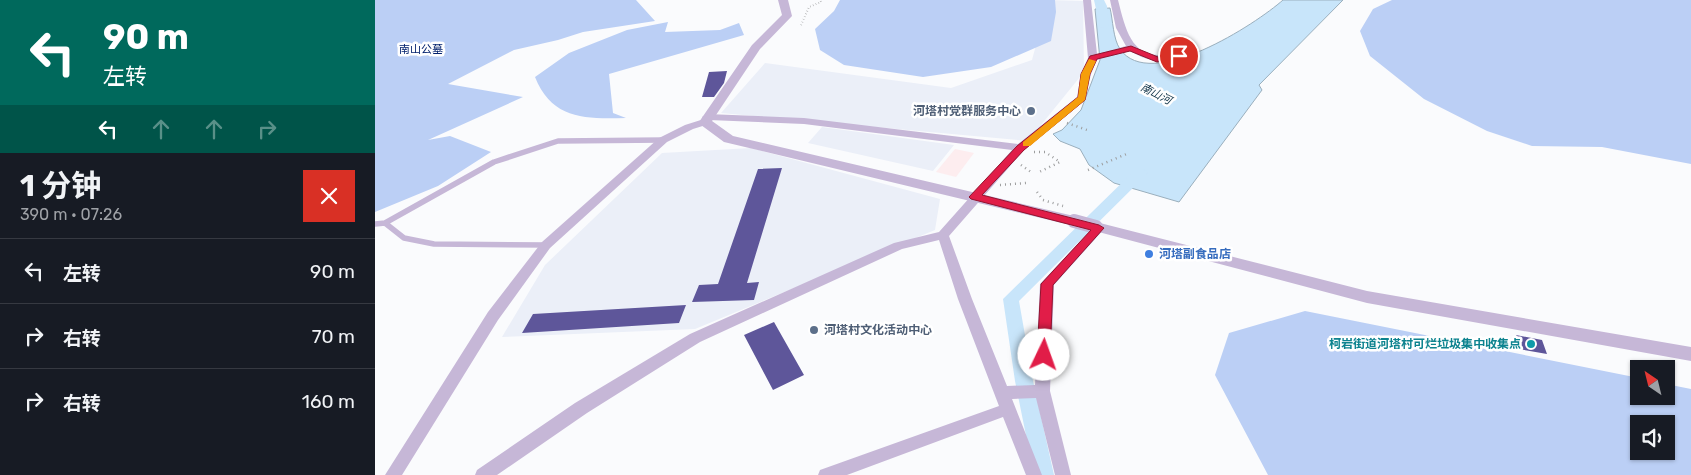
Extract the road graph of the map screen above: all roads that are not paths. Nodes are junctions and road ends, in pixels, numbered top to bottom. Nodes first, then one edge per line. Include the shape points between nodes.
1 (783, 0) edge
2 (1087, 0) edge
3 (1114, 0) edge
4 (1131, 48) junction
5 (1179, 56) dead end
6 (1093, 58) junction
7 (706, 119) junction
8 (663, 140) junction
9 (1019, 150) junction
10 (974, 197) junction
11 (385, 223) junction
12 (375, 224) edge
13 (1097, 228) junction
14 (943, 234) junction
15 (546, 245) junction
16 (1691, 354) edge
17 (1042, 391) junction
18 (1001, 393) junction
19 (1008, 410) junction
20 (393, 475) edge
21 (483, 475) edge
22 (826, 475) edge
23 (1034, 475) edge
24 (1063, 475) edge

1 - 7 street via 787,16 756,47
2 - 6 street
3 - 4 street via 1123,37
4 - 5 street via 1157,59
4 - 6 street
6 - 9 street via 1086,74 1082,98
7 - 8 street
7 - 9 street via 804,121
7 - 10 street via 729,139
8 - 11 lane via 558,141 494,162
8 - 15 street
9 - 10 street
10 - 13 street, bridge
10 - 14 street
11 - 12 lane
11 - 15 lane via 404,238 434,244
13 - 16 street via 1367,297
13 - 17 street via 1047,284
14 - 18 street
14 - 21 street via 898,246 695,338 581,408
15 - 20 street via 493,316
17 - 18 street
17 - 24 street
18 - 19 street
19 - 22 street
19 - 23 street

